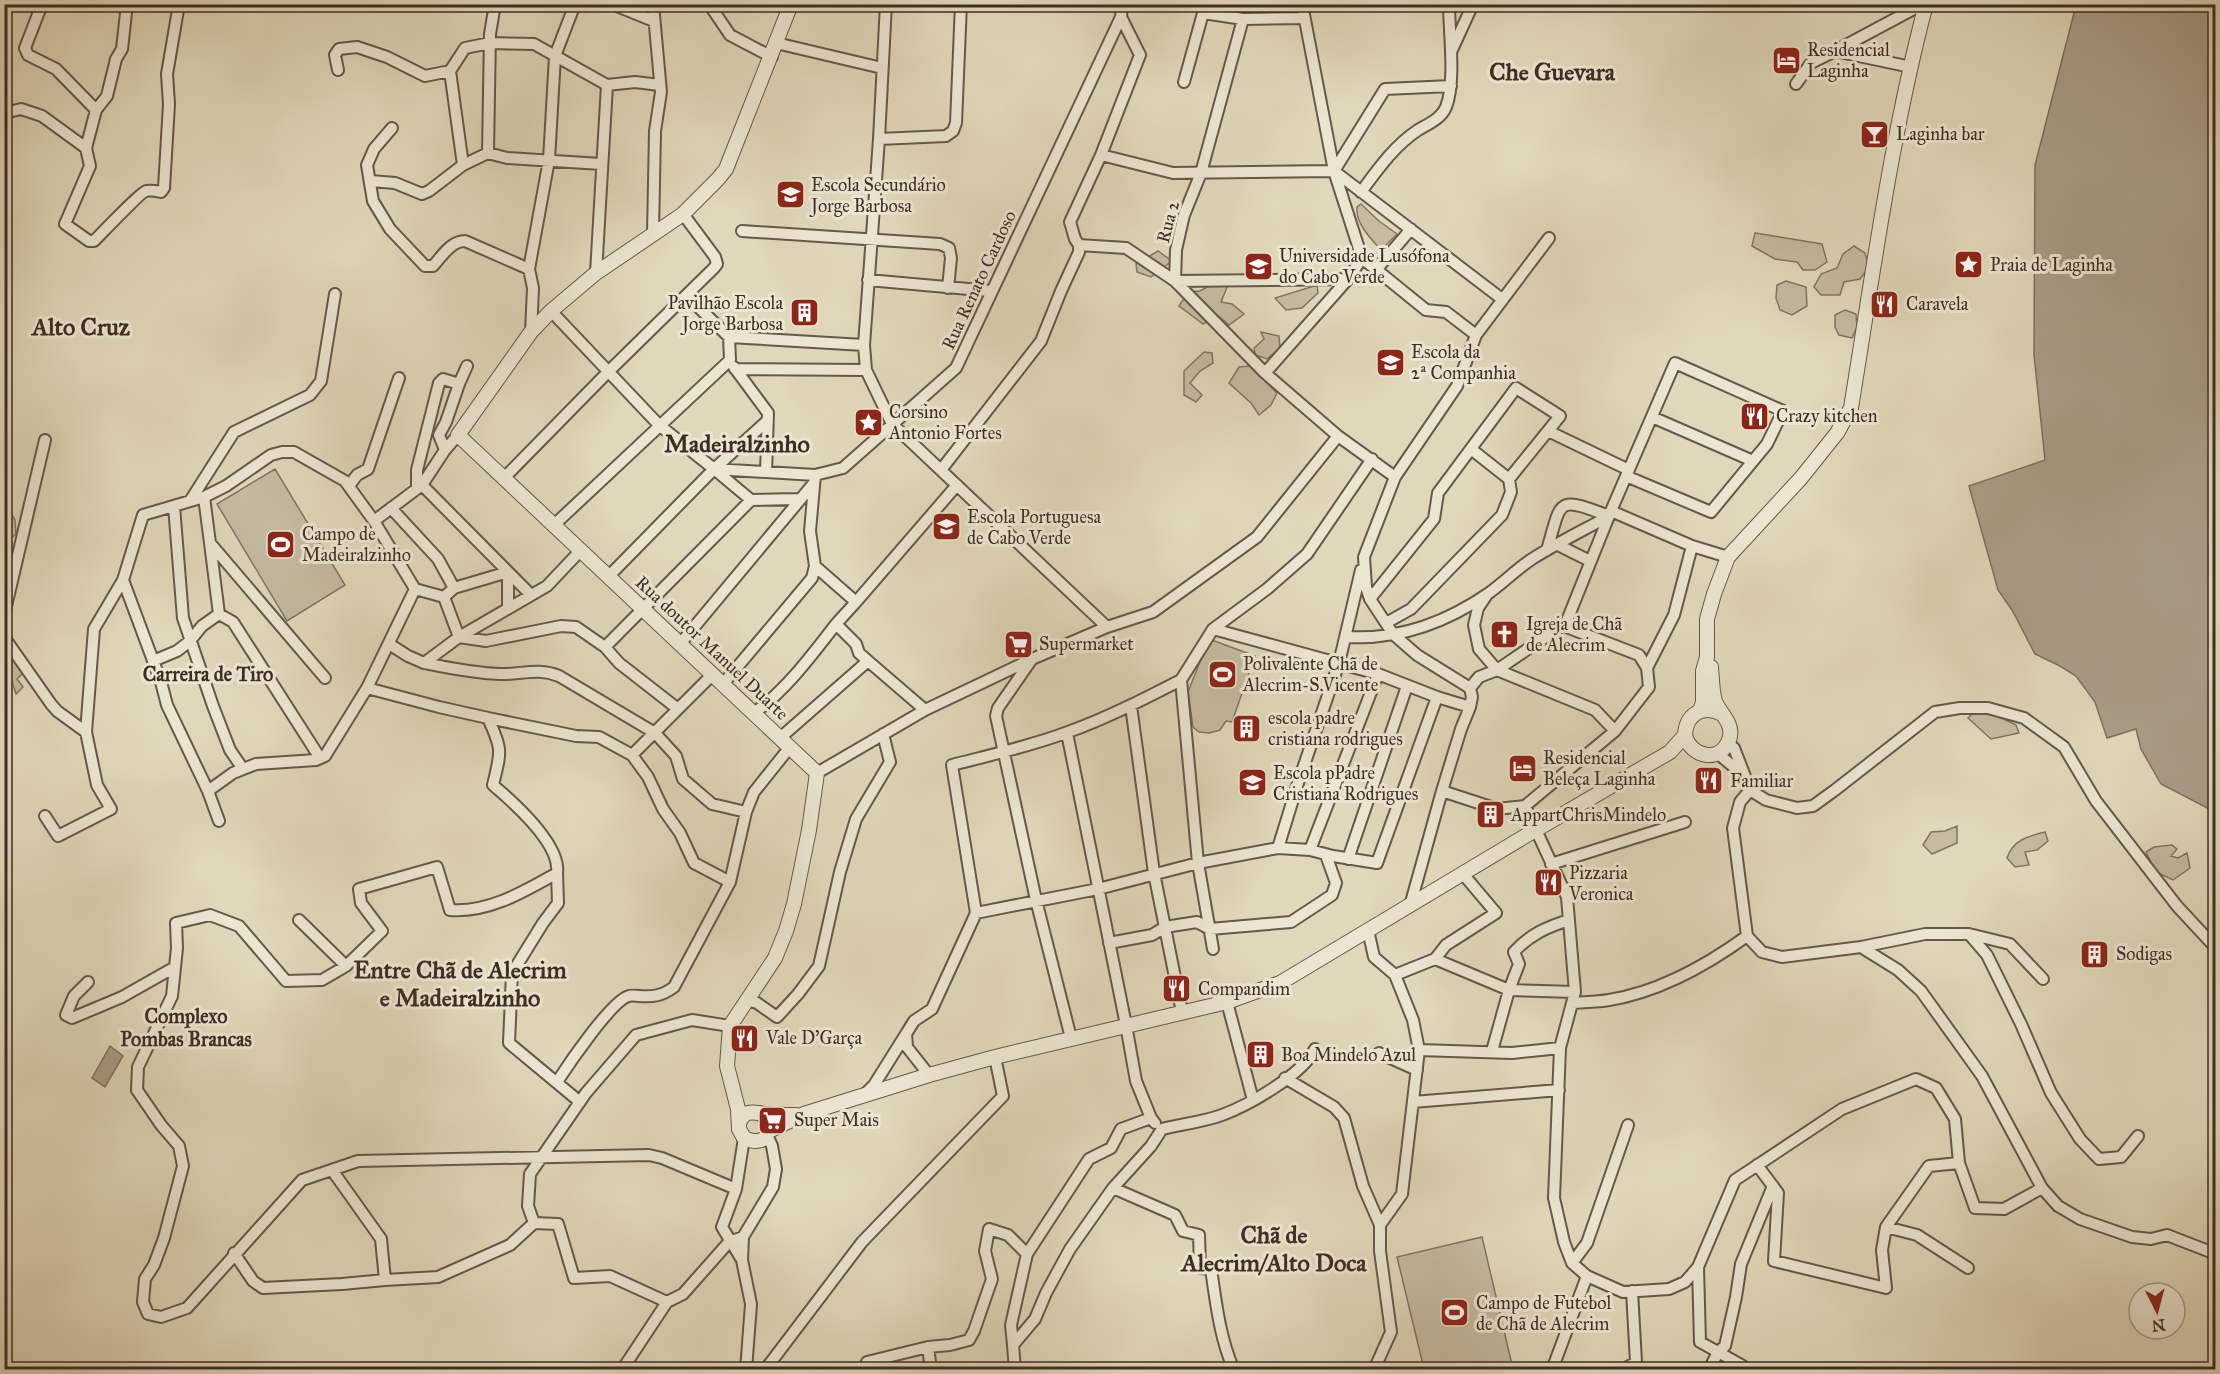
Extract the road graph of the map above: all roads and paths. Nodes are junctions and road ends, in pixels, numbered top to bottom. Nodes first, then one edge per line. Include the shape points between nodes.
1 (42, 4) edge
2 (127, 4) edge
3 (179, 4) edge
4 (495, 4) edge
5 (575, 4) edge
6 (612, 4) edge
7 (653, 4) edge
8 (708, 4) edge
9 (791, 4) edge
10 (886, 4) edge
11 (961, 4) edge
12 (1122, 4) edge
13 (1302, 4) edge
14 (1449, 4) edge
15 (1473, 4) edge
16 (1923, 8) edge
17 (1202, 9) edge
18 (1121, 17) junction
19 (1304, 18) junction
20 (1243, 19) junction
21 (654, 21) junction
22 (490, 43) junction
23 (776, 43) junction
24 (1835, 51) junction
25 (1450, 55) junction
26 (555, 56) junction
27 (772, 57) junction
28 (1911, 67) junction
29 (882, 68) junction
30 (338, 70) dead end
31 (450, 72) junction
32 (1184, 82) dead end
33 (1796, 84) dead end
34 (607, 85) junction
35 (660, 85) junction
36 (1451, 86) junction
37 (96, 110) junction
38 (4, 113) edge
39 (392, 129) dead end
40 (879, 139) junction
41 (86, 148) junction
42 (488, 153) junction
43 (1101, 155) junction
44 (549, 160) junction
45 (602, 164) junction
46 (463, 165) junction
47 (1334, 171) junction
48 (1201, 173) junction
49 (371, 181) junction
50 (1361, 192) junction
51 (683, 214) junction
52 (1411, 229) junction
53 (742, 231) dead end
54 (653, 233) junction
55 (1549, 238) dead end
56 (871, 239) junction
57 (1079, 245) junction
58 (1362, 258) junction
59 (529, 269) junction
60 (1377, 270) junction
61 (596, 273) junction
62 (1347, 279) junction
63 (868, 280) junction
64 (1175, 281) junction
65 (948, 288) junction
66 (992, 291) junction
67 (335, 294) dead end
68 (687, 296) junction
69 (1502, 299) junction
70 (551, 311) junction
71 (531, 332) junction
72 (1476, 335) junction
73 (729, 337) junction
74 (864, 345) junction
75 (732, 364) junction
76 (467, 366) dead end
77 (866, 370) junction
78 (608, 372) junction
79 (1265, 373) junction
80 (399, 378) dead end
81 (459, 384) junction
82 (1652, 417) junction
83 (766, 422) junction
84 (892, 424) junction
85 (659, 425) junction
86 (1548, 431) junction
87 (458, 435) junction
88 (1338, 436) junction
89 (45, 440) dead end
90 (1471, 449) junction
91 (445, 450) junction
92 (1372, 459) junction
93 (1753, 461) junction
94 (714, 469) junction
95 (941, 470) junction
96 (766, 472) junction
97 (1628, 473) junction
98 (1395, 477) junction
99 (504, 478) junction
100 (814, 479) junction
101 (1509, 479) junction
102 (957, 485) junction
103 (349, 486) junction
104 (420, 487) junction
105 (204, 497) junction
106 (800, 499) junction
107 (751, 500) junction
108 (190, 501) junction
109 (174, 506) junction
110 (391, 508) junction
111 (1610, 513) junction
112 (374, 521) junction
113 (554, 525) junction
114 (210, 543) junction
115 (1558, 544) junction
116 (1692, 546) junction
117 (581, 550) junction
118 (1547, 550) junction
119 (1728, 556) junction
120 (1364, 557) junction
121 (1590, 561) junction
122 (815, 566) junction
123 (508, 572) junction
124 (609, 576) junction
125 (123, 580) junction
126 (454, 588) junction
127 (415, 589) junction
128 (1488, 594) junction
129 (531, 595) junction
130 (444, 597) junction
131 (1370, 599) junction
132 (856, 602) junction
133 (508, 608) junction
134 (643, 609) junction
135 (219, 614) junction
136 (4, 615) edge
137 (1386, 623) junction
138 (1566, 623) junction
139 (836, 624) junction
140 (1107, 627) junction
141 (1213, 629) junction
142 (1393, 634) junction
143 (4, 637) edge
144 (1347, 637) junction
145 (459, 638) junction
146 (190, 641) junction
147 (389, 644) junction
148 (680, 644) junction
149 (605, 647) junction
150 (1707, 657) junction
151 (1032, 659) junction
152 (153, 661) junction
153 (868, 661) junction
154 (424, 663) junction
155 (1339, 663) junction
156 (1647, 668) junction
157 (1497, 669) junction
158 (1378, 674) junction
159 (325, 678) dead end
160 (718, 679) junction
161 (1181, 680) junction
162 (1407, 686) junction
163 (367, 688) junction
164 (1470, 688) junction
165 (1437, 697) junction
166 (1131, 706) junction
167 (1470, 706) junction
168 (678, 709) junction
169 (926, 710) junction
170 (1701, 711) junction
171 (754, 713) junction
172 (1722, 714) junction
173 (488, 718) junction
174 (1615, 731) junction
175 (86, 732) junction
176 (655, 733) junction
177 (1067, 733) junction
178 (883, 734) junction
179 (1684, 735) junction
180 (1728, 742) junction
181 (785, 743) junction
182 (1693, 750) junction
183 (1004, 752) junction
184 (1670, 752) junction
185 (1717, 753) junction
186 (632, 755) junction
187 (320, 758) junction
188 (243, 769) junction
189 (817, 773) junction
190 (1750, 790) junction
191 (208, 791) junction
192 (1442, 791) junction
193 (1525, 806) junction
194 (746, 812) junction
195 (45, 816) dead end
196 (219, 820) dead end
197 (1684, 822) dead end
198 (1535, 830) junction
199 (1278, 848) junction
200 (1310, 850) junction
201 (1326, 855) junction
202 (1348, 859) junction
203 (1198, 862) junction
204 (1551, 864) junction
205 (557, 873) junction
206 (1154, 873) junction
207 (1463, 874) junction
208 (730, 882) junction
209 (1098, 889) junction
210 (1036, 900) junction
211 (1410, 906) junction
212 (976, 913) junction
213 (298, 920) dead end
214 (1569, 920) junction
215 (1165, 927) junction
216 (1210, 929) junction
217 (1368, 930) junction
218 (1969, 934) junction
219 (1747, 936) junction
220 (1109, 943) junction
221 (1861, 947) junction
222 (2216, 948) edge
223 (1213, 949) dead end
224 (1435, 958) junction
225 (346, 966) junction
226 (175, 967) junction
227 (1395, 975) junction
228 (2043, 979) dead end
229 (88, 982) dead end
230 (1509, 990) junction
231 (1575, 992) junction
232 (748, 1000) junction
233 (1227, 1002) junction
234 (1572, 1003) junction
235 (1182, 1012) junction
236 (1126, 1025) junction
237 (730, 1026) junction
238 (906, 1034) junction
239 (1071, 1038) junction
240 (1315, 1048) dead end
241 (1560, 1048) junction
242 (1419, 1050) junction
243 (1492, 1051) junction
244 (1379, 1053) dead end
245 (994, 1057) junction
246 (1417, 1070) junction
247 (929, 1075) junction
248 (1285, 1078) junction
249 (557, 1082) junction
250 (733, 1083) junction
251 (1559, 1090) junction
252 (863, 1095) junction
253 (1253, 1100) junction
254 (580, 1102) junction
255 (1413, 1102) junction
256 (760, 1113) junction
257 (804, 1114) junction
258 (1150, 1118) junction
259 (739, 1124) junction
260 (1628, 1125) dead end
261 (1162, 1129) junction
262 (768, 1133) junction
263 (2138, 1136) dead end
264 (744, 1138) junction
265 (540, 1158) junction
266 (1959, 1163) junction
267 (1757, 1165) junction
268 (332, 1170) junction
269 (1773, 1186) junction
270 (1113, 1188) junction
271 (2042, 1188) junction
272 (736, 1189) junction
273 (534, 1223) junction
274 (1380, 1225) junction
275 (1886, 1227) junction
276 (743, 1237) junction
277 (729, 1242) junction
278 (234, 1253) junction
279 (1027, 1254) junction
280 (2216, 1254) edge
281 (742, 1260) junction
282 (1572, 1263) junction
283 (1698, 1267) junction
284 (1968, 1268) dead end
285 (1587, 1276) junction
286 (385, 1280) junction
287 (1632, 1292) junction
288 (667, 1302) junction
289 (1013, 1345) junction
290 (928, 1347) junction
291 (1718, 1352) junction
292 (867, 1362) dead end
293 (1743, 1366) dead end
294 (622, 1370) edge
295 (746, 1370) edge
296 (765, 1370) edge
297 (931, 1370) edge
298 (1015, 1370) edge
299 (1234, 1370) edge
300 (1374, 1370) edge
301 (1552, 1370) edge
302 (1623, 1370) edge
303 (1709, 1370) edge

1 - 37 street via 25,48 28,55 56,69
2 - 37 street via 122,49 107,96
3 - 41 street via 167,74 164,188 161,192 140,194 93,241 65,224 90,166
4 - 22 street
5 - 26 street
6 - 21 street
7 - 21 street
8 - 27 street via 730,35
9 - 23 street
10 - 29 street
11 - 40 street via 956,123 952,131 946,136
12 - 18 street, Rua Renato Cardoso
13 - 19 street
14 - 25 street
15 - 25 street
16 - 24 street
16 - 28 street
17 - 20 street
17 - 32 street
18 - 43 street via 1140,55
18 - 66 street, Rua Renato Cardoso
19 - 20 street
19 - 47 street
20 - 48 street, Rua 2
21 - 35 street
22 - 26 street via 534,44
22 - 31 street via 465,48
22 - 42 street
23 - 27 street
23 - 29 street
24 - 28 street
24 - 33 street via 1811,63
25 - 36 street
26 - 34 street
26 - 44 street
27 - 51 street via 726,169
28 - 119 street via 1851,408 1837,433 1801,478
29 - 40 street
30 - 31 street via 334,55 339,49 357,46 425,76
31 - 46 street
34 - 35 street
34 - 45 street
35 - 54 street
36 - 47 street via 1385,89
36 - 50 street via 1446,108 1438,119 1393,149
37 - 41 street
38 - 41 street via 21,109 42,116
39 - 49 street via 374,149 367,165
40 - 56 street
42 - 44 street
42 - 46 street
43 - 48 street via 1173,173
43 - 57 street via 1070,222
44 - 45 street
44 - 59 street
45 - 61 street
46 - 49 street via 422,194 395,183
47 - 48 street
47 - 50 street
47 - 58 street
48 - 64 street, Rua 2 via 1184,215 1176,250
49 - 59 street via 373,201 390,229 425,266 433,266 454,243 465,241
50 - 52 street
51 - 54 street
51 - 68 street via 717,264
52 - 60 street
52 - 69 street
53 - 56 street
54 - 61 street
55 - 69 street
56 - 63 street
56 - 65 street via 949,248
57 - 64 street via 1126,248
57 - 95 street via 1041,341
58 - 60 street
58 - 62 street
59 - 71 street via 533,288
60 - 72 street via 1426,310 1446,312
61 - 70 street
62 - 64 street
62 - 79 street
63 - 65 street
63 - 74 street
64 - 79 street
65 - 66 street
66 - 84 street, Rua Renato Cardoso via 956,368
67 - 108 street via 321,381 310,395 234,432
68 - 73 street
68 - 78 street
69 - 72 street
70 - 71 street
70 - 78 street
71 - 87 street
72 - 98 street via 1457,386
73 - 74 street
73 - 75 street
74 - 77 street
75 - 77 street
75 - 83 street via 763,404 768,413
75 - 85 street
76 - 81 street
77 - 84 street
78 - 85 street
78 - 99 street
79 - 88 street
80 - 103 street via 368,469
81 - 91 street via 439,435
81 - 104 street via 443,378 439,382 417,470
82 - 93 street
82 - 93 street via 1675,363 1783,411 1767,444
82 - 97 street
83 - 94 street
83 - 96 street
84 - 95 street
84 - 100 street, Rua Renato Cardoso via 843,468
85 - 94 street
85 - 113 street
86 - 90 street via 1560,416 1516,388
86 - 97 street
86 - 101 street
87 - 91 street
87 - 99 street, Rua doutor Manuel Duarte
88 - 92 street
88 - 140 street via 1257,537 1153,612
89 - 136 street
90 - 101 street
90 - 131 street via 1437,494 1434,519
91 - 104 street
92 - 98 street
92 - 141 street via 1307,554
93 - 97 street via 1711,512
94 - 96 street, Rua Renato Cardoso
94 - 107 street
94 - 124 street
95 - 102 street
96 - 100 street, Rua Renato Cardoso
97 - 111 street
98 - 120 street
99 - 113 street, Rua doutor Manuel Duarte
100 - 106 street
100 - 122 street via 810,531
101 - 137 street via 1511,492 1502,515 1411,609
102 - 132 street
102 - 140 street
103 - 105 street via 294,452 282,452
103 - 112 street
104 - 110 street
104 - 123 street
105 - 108 street
105 - 114 street
106 - 107 street
106 - 148 street
107 - 134 street
108 - 109 street
109 - 125 street via 143,515
109 - 146 street via 183,618
110 - 112 street
110 - 126 street via 438,559
111 - 115 street
111 - 116 street
111 - 118 street via 1566,504 1559,510
111 - 121 street
112 - 127 street
113 - 117 street, Rua doutor Manuel Duarte
114 - 135 street
114 - 159 street
115 - 118 street
115 - 121 street
116 - 119 street
116 - 156 street via 1674,615
117 - 124 street, Rua doutor Manuel Duarte
117 - 129 street via 547,586
118 - 128 street
119 - 150 street via 1707,619
120 - 131 street
120 - 144 street
121 - 138 street
122 - 132 street
122 - 160 street via 812,578
123 - 126 street
123 - 129 street
123 - 133 street
124 - 134 street, Rua doutor Manuel Duarte
125 - 152 street
125 - 175 street via 94,629
126 - 130 street
127 - 130 street
127 - 147 street
128 - 142 street via 1442,621
128 - 157 street via 1478,608 1474,625 1479,649
129 - 133 street
130 - 145 street
131 - 137 street
132 - 139 street
133 - 145 street
134 - 148 street, Rua doutor Manuel Duarte
134 - 149 street
135 - 146 street
135 - 187 street via 233,622
137 - 142 street
138 - 156 street via 1569,628 1639,655
138 - 157 street
139 - 153 street
139 - 171 street via 796,673
140 - 151 street
141 - 155 street
141 - 161 street
142 - 144 street via 1370,639
142 - 164 street via 1417,655
143 - 175 street via 57,711
144 - 155 street
145 - 149 street via 486,640 561,626 576,627
145 - 154 street
146 - 152 street
146 - 188 street via 230,750
147 - 154 street
147 - 163 street
148 - 160 street, Rua doutor Manuel Duarte
149 - 168 street via 619,663
150 - 170 street
150 - 172 street via 1715,700
151 - 169 street
151 - 183 street via 998,708 996,716
152 - 191 street via 167,705
153 - 169 street
153 - 181 street
154 - 176 street via 501,674 546,671
155 - 158 street
155 - 199 street
156 - 174 street via 1648,687
157 - 164 street via 1479,677
157 - 174 street via 1594,710
158 - 162 street
158 - 200 street
160 - 168 street
160 - 171 street, Rua doutor Manuel Duarte
161 - 166 street
161 - 203 street
162 - 165 street
162 - 202 street
163 - 173 street
163 - 187 street via 325,756
164 - 167 street
165 - 167 street
165 - 202 street via 1377,863
166 - 177 street
166 - 206 street
167 - 192 street
168 - 176 street
169 - 178 street
170 - 172 street
170 - 179 street via 1688,720
171 - 181 street, Rua doutor Manuel Duarte
172 - 180 street via 1730,727
173 - 186 street via 599,737
173 - 205 street via 501,753 493,785 544,835 558,865
174 - 193 street
175 - 195 street via 97,785 111,809 58,836
176 - 186 street
176 - 194 street via 676,756 683,779 712,804
177 - 183 street
177 - 209 street
178 - 189 street
178 - 232 street via 890,762 856,819 819,966 777,1017
179 - 182 street
179 - 184 street
180 - 185 street
180 - 190 street via 1743,767
181 - 189 street, Rua doutor Manuel Duarte
181 - 194 street
182 - 184 street
182 - 185 street via 1704,755
183 - 210 street
183 - 212 street via 952,765
184 - 198 street
185 - 190 street via 1734,766
186 - 208 street via 694,863
187 - 188 street via 256,764
188 - 191 street
189 - 232 street via 789,922 774,958
190 - 219 street via 1740,802 1733,828
190 - 222 street via 1766,800 1797,808 1813,806 1935,712 1988,708 2024,718 2064,747 2096,801 2177,906
191 - 196 street
192 - 193 street via 1497,809
192 - 211 street
193 - 198 street
194 - 208 street
197 - 204 street
198 - 204 street
198 - 207 street
199 - 200 street
199 - 203 street
200 - 201 street
201 - 202 street
201 - 216 street via 1336,883 1332,895 1291,922
203 - 206 street
203 - 216 street
204 - 214 street via 1567,897
205 - 225 street via 513,898 461,911 450,910 437,867 359,889 361,903 382,931
205 - 249 street via 558,903 512,973 509,1043
206 - 209 street
206 - 215 street
207 - 211 street
207 - 224 street via 1496,913 1446,945
208 - 249 street via 674,987 663,995 630,995 617,1003
209 - 210 street
209 - 220 street
210 - 212 street
210 - 239 street
211 - 217 street
212 - 238 street via 932,1009 914,1021
213 - 225 street
214 - 230 street via 1547,927 1514,952 1519,964
214 - 231 street
215 - 216 street via 1197,922
215 - 220 street via 1152,935
215 - 235 street
216 - 223 street
217 - 227 street via 1374,957
217 - 233 street via 1280,983
218 - 221 street via 1925,934
218 - 228 street via 2010,944
218 - 263 street via 1987,955 2050,1093 2080,1139 2099,1159 2121,1157
219 - 221 street via 1762,952 1782,957
219 - 234 street via 1721,955 1651,989 1611,1000
220 - 236 street
221 - 271 street via 1898,970 1921,991 1982,1076
224 - 227 street
224 - 230 street
225 - 226 street via 322,980 286,981 238,926 210,915 176,923
226 - 229 street via 122,997 72,1017 66,1015 74,996
226 - 278 street via 172,996 138,1067 137,1090 179,1146 183,1166 165,1238 145,1279 143,1302 148,1314 161,1317 187,1308
227 - 242 street via 1413,1020
230 - 231 street
230 - 243 street
231 - 234 street
232 - 237 street
233 - 235 street
233 - 253 street
234 - 241 street
235 - 236 street
236 - 239 street
236 - 258 street via 1136,1081
237 - 250 street via 727,1066
237 - 254 street via 692,1020 636,1035
238 - 247 street via 908,1047
238 - 252 street
239 - 245 street
240 - 248 street via 1304,1065
241 - 243 street
241 - 251 street
242 - 243 street
242 - 246 street
244 - 246 street
245 - 247 street
245 - 296 street via 1003,1096 862,1242
246 - 255 street
247 - 252 street
248 - 253 street
248 - 274 street via 1334,1107 1344,1118 1363,1186
249 - 254 street
250 - 256 street
250 - 259 street
251 - 255 street
251 - 282 street via 1554,1198
252 - 257 street
253 - 261 street via 1221,1116
254 - 265 street
255 - 274 street via 1402,1194
256 - 257 street
256 - 259 street via 744,1115
256 - 262 street via 768,1121
257 - 262 street
258 - 261 street
258 - 279 street via 1121,1129 1111,1148 1089,1159
259 - 264 street
260 - 282 street via 1587,1243
261 - 270 street
262 - 264 street via 759,1141
262 - 276 street via 777,1169 773,1187
264 - 272 street
265 - 268 street via 358,1161
265 - 272 street via 650,1155
265 - 273 street via 530,1174 528,1206
266 - 267 street via 1955,1119 1936,1088 1916,1080 1842,1109
266 - 271 street via 1975,1208 2004,1209
266 - 275 street via 1929,1166
267 - 269 street
267 - 283 street via 1735,1180
268 - 278 street via 302,1180
268 - 286 street via 381,1239
269 - 275 street via 1778,1193 1774,1261 1886,1288 1882,1250
269 - 291 street via 1741,1264 1725,1346
270 - 289 street via 1070,1249 1035,1319
270 - 299 street via 1175,1215 1182,1231 1199,1236 1200,1268 1211,1269 1219,1318
271 - 280 street via 2058,1206 2080,1219 2132,1237 2151,1239 2167,1235
272 - 277 street via 722,1227
273 - 286 street via 510,1245 438,1278
273 - 288 street via 558,1224 574,1278 610,1276
274 - 300 street via 1391,1332
275 - 284 street via 1917,1235
276 - 277 street
276 - 281 street
277 - 281 street
277 - 288 street via 683,1294
278 - 286 street via 253,1281 263,1288
279 - 289 street via 1011,1325
279 - 290 street via 1008,1235 989,1229 985,1251 993,1280 975,1331 969,1340
281 - 295 street via 751,1304
282 - 285 street
283 - 287 street via 1685,1282 1669,1289
283 - 291 street via 1700,1342
285 - 287 street via 1623,1292
285 - 301 street
287 - 302 street via 1636,1362
288 - 294 street
289 - 298 street
290 - 292 street
290 - 297 street
291 - 293 street
291 - 303 street

